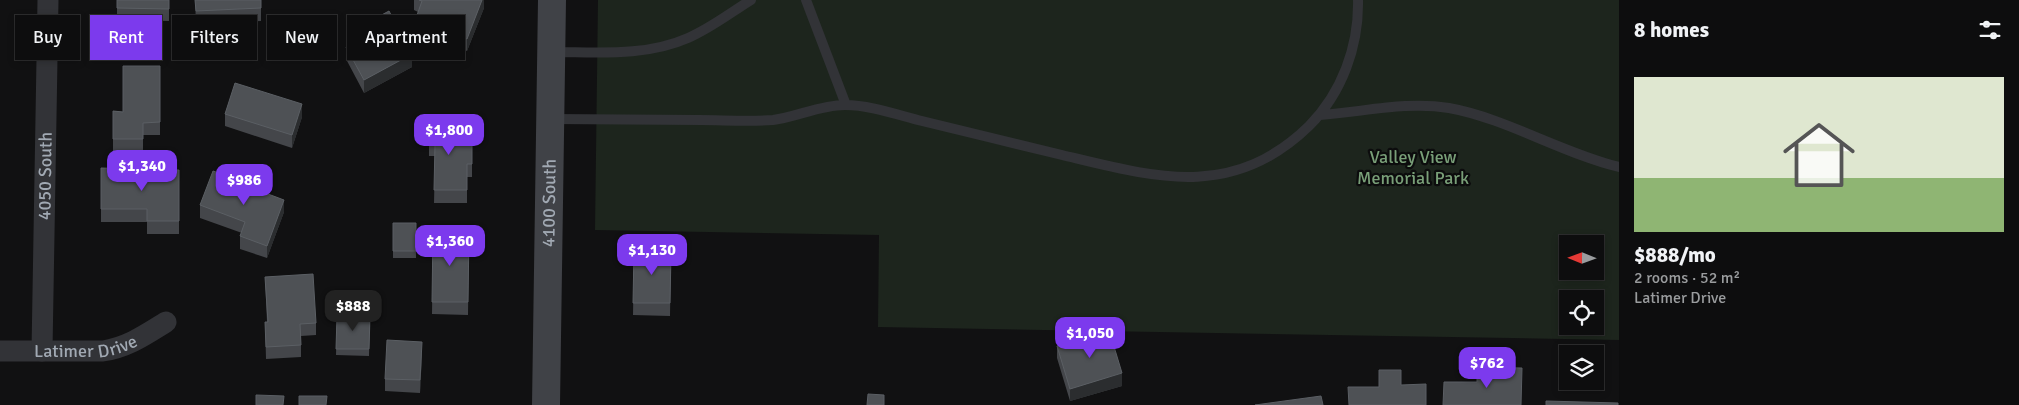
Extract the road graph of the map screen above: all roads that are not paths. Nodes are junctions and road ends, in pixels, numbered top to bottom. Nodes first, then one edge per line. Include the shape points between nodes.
1 (48, 0) edge
2 (552, 0) edge
3 (751, 0) edge
4 (806, 0) edge
5 (1358, 0) edge
6 (551, 52) junction
7 (846, 105) junction
8 (1320, 114) junction
9 (550, 119) junction
10 (1619, 167) edge
11 (166, 322) dead end
12 (0, 351) edge
13 (42, 351) junction
14 (546, 405) edge

1 - 13 street, 4050 South
2 - 6 main road, 4100 South
3 - 6 lane via 704,30 669,45 613,53
4 - 7 lane
5 - 8 lane via 1358,19 1349,61
6 - 9 main road, 4100 South
7 - 8 lane via 1133,172 1180,178 1210,176 1245,168 1286,145
7 - 9 lane via 772,120
8 - 10 lane via 1350,113 1386,106 1450,108
9 - 14 main road, 4100 South
11 - 13 street, Latimer Drive via 117,349
12 - 13 street, Latimer Drive

